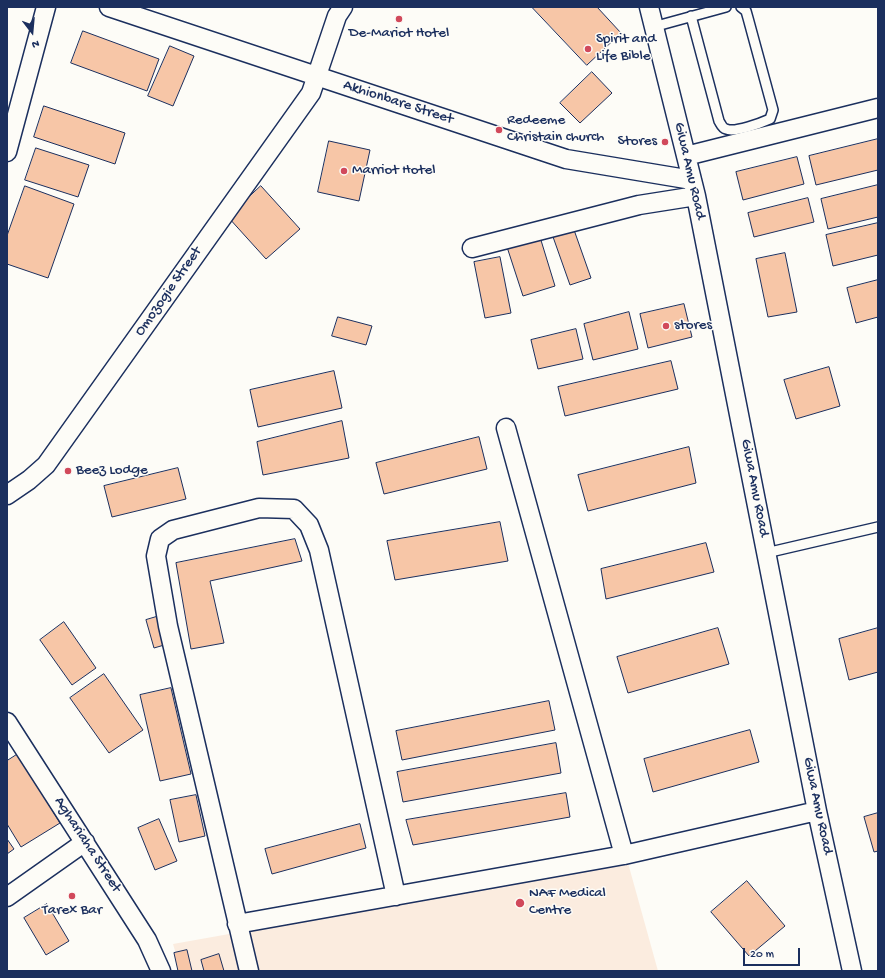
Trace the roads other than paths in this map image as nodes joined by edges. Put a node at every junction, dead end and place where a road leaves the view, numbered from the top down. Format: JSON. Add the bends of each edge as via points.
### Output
{"nodes":[{"id":1,"x":46,"y":7,"type":"edge"},
{"id":2,"x":109,"y":7,"type":"edge"},
{"id":3,"x":343,"y":7,"type":"edge"},
{"id":4,"x":649,"y":7,"type":"edge"},
{"id":5,"x":726,"y":7,"type":"edge"},
{"id":6,"x":741,"y":7,"type":"edge"},
{"id":7,"x":691,"y":16,"type":"junction"},
{"id":8,"x":653,"y":27,"type":"junction"},
{"id":9,"x":317,"y":77,"type":"junction"},
{"id":10,"x":878,"y":108,"type":"edge"},
{"id":11,"x":7,"y":152,"type":"edge"},
{"id":12,"x":686,"y":156,"type":"junction"},
{"id":13,"x":694,"y":188,"type":"junction"},
{"id":14,"x":472,"y":248,"type":"dead end"},
{"id":15,"x":506,"y":428,"type":"dead end"},
{"id":16,"x":7,"y":496,"type":"edge"},
{"id":17,"x":878,"y":527,"type":"edge"},
{"id":18,"x":766,"y":553,"type":"junction"},
{"id":19,"x":7,"y":722,"type":"edge"},
{"id":20,"x":817,"y":811,"type":"junction"},
{"id":21,"x":85,"y":842,"type":"junction"},
{"id":22,"x":624,"y":855,"type":"junction"},
{"id":23,"x":396,"y":896,"type":"junction"},
{"id":24,"x":7,"y":897,"type":"edge"},
{"id":25,"x":237,"y":924,"type":"junction"},
{"id":26,"x":162,"y":971,"type":"edge"},
{"id":27,"x":249,"y":971,"type":"edge"},
{"id":28,"x":852,"y":971,"type":"edge"}],
"edges":[{"from":1,"to":11,"type":"street"},
{"from":2,"to":9,"type":"street","name":"Akhionbare Street"},
{"from":3,"to":9,"type":"street","name":"Omozogie Street","via":[[337,16]]},
{"from":4,"to":8,"type":"street","name":"Giwa Amu Road"},
{"from":5,"to":7,"type":"lane"},
{"from":6,"to":7,"type":"lane","via":[[746,11],[773,110],[770,119],[766,121],[732,130],[726,129],[719,121]]},
{"from":7,"to":8,"type":"lane"},
{"from":8,"to":12,"type":"street","name":"Giwa Amu Road"},
{"from":9,"to":13,"type":"street","name":"Akhionbare Street","via":[[566,158]]},
{"from":9,"to":16,"type":"street","name":"Omozogie Street","via":[[311,93],[46,465]]},
{"from":10,"to":12,"type":"street"},
{"from":12,"to":13,"type":"street","name":"Giwa Amu Road"},
{"from":13,"to":14,"type":"street","via":[[639,205]]},
{"from":13,"to":18,"type":"street","name":"Giwa Amu Road"},
{"from":15,"to":22,"type":"street"},
{"from":17,"to":18,"type":"lane"},
{"from":18,"to":20,"type":"street","name":"Giwa Amu Road"},
{"from":19,"to":21,"type":"street","name":"Aghariaha Street"},
{"from":20,"to":22,"type":"street"},
{"from":20,"to":28,"type":"street","name":"Giwa Amu Road"},
{"from":21,"to":24,"type":"street"},
{"from":21,"to":26,"type":"street","name":"Aghariaha Street","via":[[147,940]]},
{"from":22,"to":23,"type":"street"},
{"from":23,"to":25,"type":"street"},
{"from":23,"to":25,"type":"street","via":[[319,550],[309,525],[294,510],[259,508],[172,530],[160,539],[156,556],[168,626]]},
{"from":25,"to":27,"type":"street"}]}
